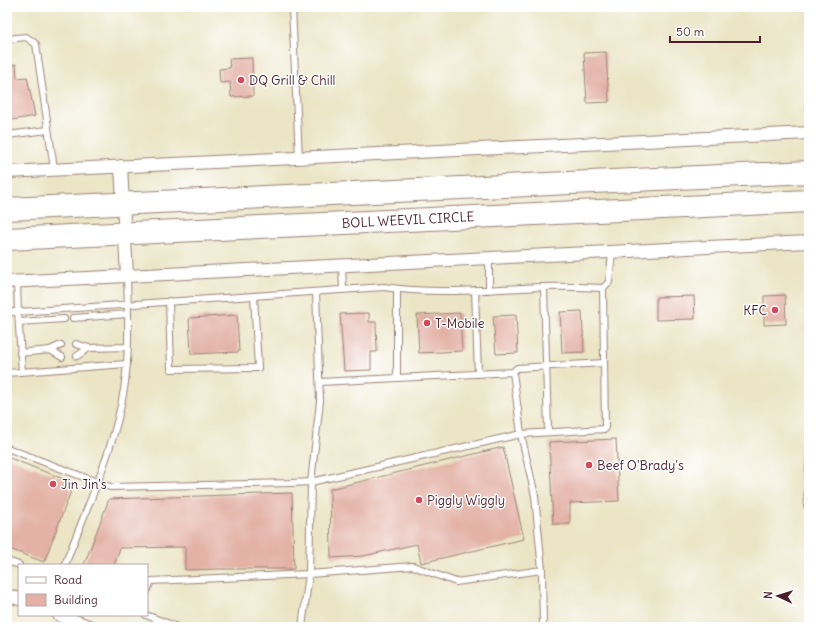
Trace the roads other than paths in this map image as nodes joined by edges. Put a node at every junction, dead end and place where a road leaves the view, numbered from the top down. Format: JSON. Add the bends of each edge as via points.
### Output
{"nodes":[{"id":1,"x":292,"y":7,"type":"edge"},
{"id":2,"x":7,"y":39,"type":"edge"},
{"id":3,"x":48,"y":130,"type":"junction"},
{"id":4,"x":809,"y":133,"type":"edge"},
{"id":5,"x":7,"y":135,"type":"edge"},
{"id":6,"x":299,"y":158,"type":"junction"},
{"id":7,"x":122,"y":166,"type":"junction"},
{"id":8,"x":54,"y":169,"type":"junction"},
{"id":9,"x":7,"y":172,"type":"edge"},
{"id":10,"x":809,"y":172,"type":"edge"},
{"id":11,"x":809,"y":201,"type":"edge"},
{"id":12,"x":124,"y":204,"type":"junction"},
{"id":13,"x":7,"y":209,"type":"edge"},
{"id":14,"x":126,"y":234,"type":"junction"},
{"id":15,"x":7,"y":239,"type":"edge"},
{"id":16,"x":809,"y":242,"type":"edge"},
{"id":17,"x":612,"y":252,"type":"junction"},
{"id":18,"x":489,"y":257,"type":"junction"},
{"id":19,"x":342,"y":265,"type":"junction"},
{"id":20,"x":127,"y":276,"type":"junction"},
{"id":21,"x":12,"y":282,"type":"edge"},
{"id":22,"x":544,"y":287,"type":"junction"},
{"id":23,"x":603,"y":288,"type":"junction"},
{"id":24,"x":397,"y":289,"type":"junction"},
{"id":25,"x":342,"y":290,"type":"junction"},
{"id":26,"x":476,"y":290,"type":"junction"},
{"id":27,"x":489,"y":290,"type":"junction"},
{"id":28,"x":316,"y":292,"type":"junction"},
{"id":29,"x":254,"y":296,"type":"junction"},
{"id":30,"x":169,"y":301,"type":"junction"},
{"id":31,"x":127,"y":304,"type":"junction"},
{"id":32,"x":7,"y":312,"type":"edge"},
{"id":33,"x":18,"y":312,"type":"junction"},
{"id":34,"x":128,"y":314,"type":"junction"},
{"id":35,"x":73,"y":318,"type":"dead end"},
{"id":36,"x":64,"y":319,"type":"dead end"},
{"id":37,"x":19,"y":322,"type":"junction"},
{"id":38,"x":127,"y":347,"type":"junction"},
{"id":39,"x":89,"y":348,"type":"junction"},
{"id":40,"x":50,"y":350,"type":"junction"},
{"id":41,"x":20,"y":353,"type":"junction"},
{"id":42,"x":604,"y":363,"type":"junction"},
{"id":43,"x":126,"y":364,"type":"junction"},
{"id":44,"x":546,"y":365,"type":"junction"},
{"id":45,"x":22,"y":372,"type":"junction"},
{"id":46,"x":513,"y":372,"type":"junction"},
{"id":47,"x":7,"y":373,"type":"edge"},
{"id":48,"x":478,"y":374,"type":"junction"},
{"id":49,"x":397,"y":378,"type":"junction"},
{"id":50,"x":320,"y":382,"type":"junction"},
{"id":51,"x":548,"y":431,"type":"junction"},
{"id":52,"x":521,"y":434,"type":"junction"},
{"id":53,"x":7,"y":448,"type":"edge"},
{"id":54,"x":809,"y":465,"type":"edge"},
{"id":55,"x":96,"y":482,"type":"junction"},
{"id":56,"x":312,"y":482,"type":"junction"},
{"id":57,"x":809,"y":506,"type":"edge"},
{"id":58,"x":7,"y":561,"type":"edge"},
{"id":59,"x":65,"y":564,"type":"edge"},
{"id":60,"x":18,"y":565,"type":"edge"},
{"id":61,"x":542,"y":570,"type":"junction"},
{"id":62,"x":309,"y":574,"type":"junction"},
{"id":63,"x":148,"y":588,"type":"edge"},
{"id":64,"x":7,"y":595,"type":"edge"},
{"id":65,"x":18,"y":600,"type":"edge"},
{"id":66,"x":63,"y":616,"type":"edge"},
{"id":67,"x":148,"y":616,"type":"edge"},
{"id":68,"x":91,"y":627,"type":"edge"},
{"id":69,"x":177,"y":627,"type":"edge"},
{"id":70,"x":302,"y":627,"type":"edge"},
{"id":71,"x":543,"y":627,"type":"edge"}],
"edges":[{"from":1,"to":6,"type":"lane"},
{"from":2,"to":3,"type":"lane","via":[[26,37],[36,44]]},
{"from":3,"to":5,"type":"lane"},
{"from":3,"to":8,"type":"lane"},
{"from":4,"to":6,"type":"street"},
{"from":6,"to":7,"type":"street"},
{"from":7,"to":8,"type":"street"},
{"from":7,"to":12,"type":"street"},
{"from":8,"to":9,"type":"street"},
{"from":10,"to":12,"type":"highway"},
{"from":11,"to":14,"type":"highway","name":"BOLL WEEVIL CIRCLE"},
{"from":12,"to":13,"type":"highway"},
{"from":12,"to":14,"type":"street"},
{"from":14,"to":15,"type":"highway","name":"BOLL WEEVIL CIRCLE"},
{"from":14,"to":20,"type":"street"},
{"from":16,"to":17,"type":"street"},
{"from":17,"to":18,"type":"street"},
{"from":17,"to":23,"type":"lane","via":[[609,282]]},
{"from":18,"to":19,"type":"street"},
{"from":18,"to":27,"type":"lane"},
{"from":19,"to":20,"type":"street"},
{"from":19,"to":25,"type":"lane"},
{"from":20,"to":21,"type":"street"},
{"from":20,"to":31,"type":"lane"},
{"from":21,"to":33,"type":"lane"},
{"from":22,"to":23,"type":"lane"},
{"from":22,"to":27,"type":"lane"},
{"from":22,"to":44,"type":"lane"},
{"from":23,"to":42,"type":"lane"},
{"from":24,"to":25,"type":"lane","via":[[384,286]]},
{"from":24,"to":26,"type":"lane"},
{"from":24,"to":49,"type":"lane"},
{"from":25,"to":28,"type":"lane"},
{"from":26,"to":27,"type":"lane"},
{"from":26,"to":48,"type":"lane"},
{"from":28,"to":29,"type":"lane"},
{"from":28,"to":50,"type":"lane"},
{"from":29,"to":30,"type":"lane"},
{"from":29,"to":30,"type":"lane","via":[[258,368],[171,369]]},
{"from":30,"to":31,"type":"lane"},
{"from":31,"to":33,"type":"lane"},
{"from":31,"to":34,"type":"lane"},
{"from":32,"to":33,"type":"lane"},
{"from":33,"to":37,"type":"lane"},
{"from":34,"to":35,"type":"lane"},
{"from":34,"to":38,"type":"lane"},
{"from":36,"to":37,"type":"lane"},
{"from":37,"to":41,"type":"lane"},
{"from":38,"to":39,"type":"lane"},
{"from":38,"to":43,"type":"lane"},
{"from":39,"to":39,"type":"lane","via":[[76,350]]},
{"from":40,"to":40,"type":"lane","via":[[62,351]]},
{"from":40,"to":41,"type":"lane"},
{"from":41,"to":45,"type":"lane"},
{"from":42,"to":44,"type":"lane"},
{"from":42,"to":51,"type":"lane","via":[[605,429]]},
{"from":43,"to":45,"type":"lane"},
{"from":43,"to":55,"type":"lane","via":[[124,389],[112,440]]},
{"from":44,"to":46,"type":"lane","via":[[517,368]]},
{"from":44,"to":51,"type":"lane"},
{"from":45,"to":47,"type":"lane"},
{"from":46,"to":48,"type":"lane"},
{"from":46,"to":52,"type":"lane"},
{"from":48,"to":49,"type":"lane"},
{"from":49,"to":50,"type":"lane"},
{"from":50,"to":56,"type":"lane"},
{"from":51,"to":52,"type":"lane"},
{"from":52,"to":56,"type":"lane"},
{"from":52,"to":61,"type":"lane","via":[[535,496]]},
{"from":53,"to":55,"type":"lane"},
{"from":54,"to":57,"type":"lane"},
{"from":55,"to":56,"type":"lane","via":[[110,487]]},
{"from":55,"to":59,"type":"lane"},
{"from":56,"to":62,"type":"lane"},
{"from":58,"to":60,"type":"lane"},
{"from":61,"to":62,"type":"lane","via":[[456,582],[413,566]]},
{"from":61,"to":71,"type":"lane"},
{"from":62,"to":63,"type":"lane","via":[[151,581]]},
{"from":62,"to":70,"type":"lane"},
{"from":64,"to":65,"type":"street"},
{"from":66,"to":68,"type":"street"},
{"from":67,"to":69,"type":"lane"}]}
